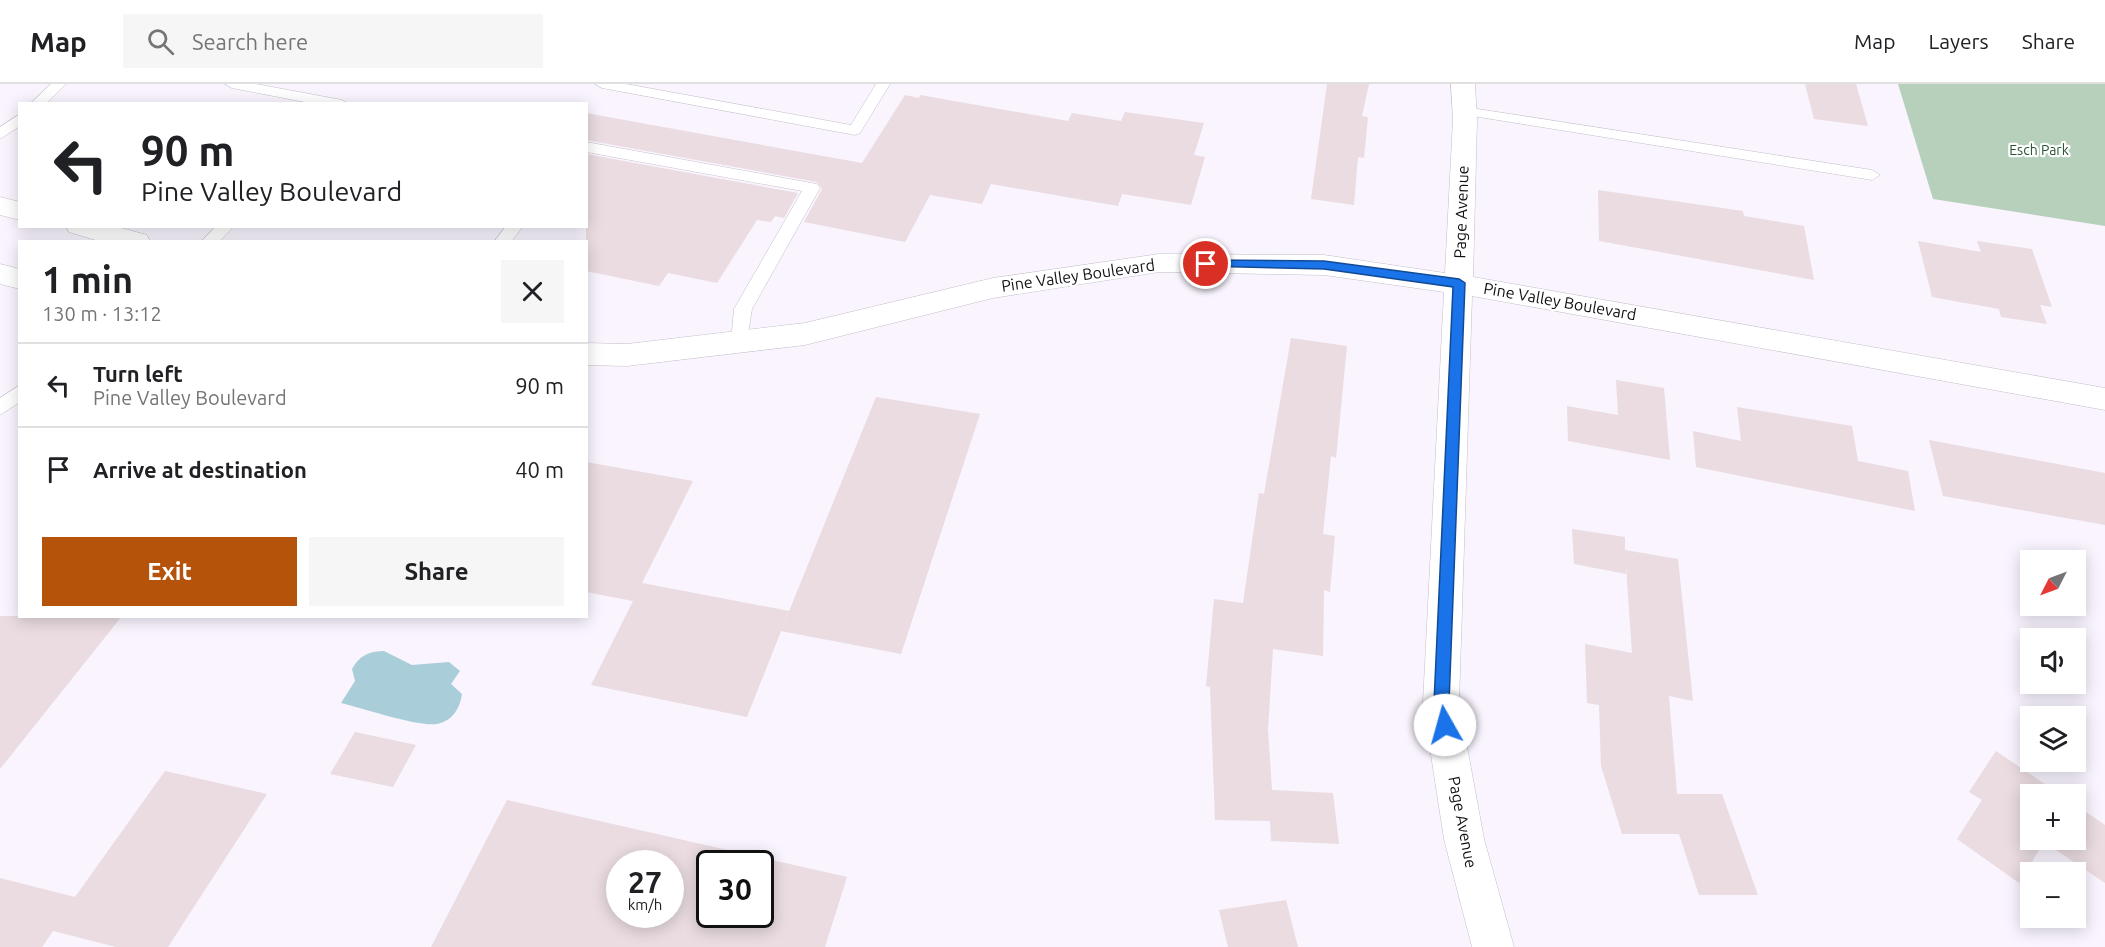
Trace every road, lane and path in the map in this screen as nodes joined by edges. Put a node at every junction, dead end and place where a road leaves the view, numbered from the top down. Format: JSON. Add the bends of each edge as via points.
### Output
{"nodes":[{"id":1,"x":59,"y":84,"type":"edge"},
{"id":2,"x":232,"y":84,"type":"edge"},
{"id":3,"x":602,"y":84,"type":"edge"},
{"id":4,"x":883,"y":84,"type":"edge"},
{"id":5,"x":1463,"y":84,"type":"edge"},
{"id":6,"x":38,"y":102,"type":"edge"},
{"id":7,"x":331,"y":102,"type":"edge"},
{"id":8,"x":1465,"y":111,"type":"junction"},
{"id":9,"x":18,"y":120,"type":"edge"},
{"id":10,"x":0,"y":134,"type":"edge"},
{"id":11,"x":588,"y":147,"type":"edge"},
{"id":12,"x":1872,"y":175,"type":"dead end"},
{"id":13,"x":0,"y":206,"type":"edge"},
{"id":14,"x":18,"y":210,"type":"edge"},
{"id":15,"x":86,"y":228,"type":"edge"},
{"id":16,"x":224,"y":228,"type":"edge"},
{"id":17,"x":130,"y":240,"type":"edge"},
{"id":18,"x":211,"y":240,"type":"edge"},
{"id":19,"x":0,"y":274,"type":"edge"},
{"id":20,"x":18,"y":278,"type":"edge"},
{"id":21,"x":1459,"y":283,"type":"junction"},
{"id":22,"x":740,"y":342,"type":"junction"},
{"id":23,"x":588,"y":354,"type":"edge"},
{"id":24,"x":18,"y":394,"type":"edge"},
{"id":25,"x":2105,"y":399,"type":"edge"},
{"id":26,"x":0,"y":408,"type":"edge"},
{"id":27,"x":1493,"y":947,"type":"edge"}],
"edges":[{"from":1,"to":6,"type":"lane"},
{"from":2,"to":7,"type":"lane"},
{"from":3,"to":4,"type":"lane","via":[[855,129]]},
{"from":5,"to":8,"type":"street","name":"Page Avenue"},
{"from":8,"to":12,"type":"lane"},
{"from":8,"to":21,"type":"street","name":"Page Avenue"},
{"from":9,"to":10,"type":"lane"},
{"from":11,"to":22,"type":"lane","via":[[812,188],[743,309]]},
{"from":13,"to":14,"type":"street"},
{"from":15,"to":17,"type":"street"},
{"from":16,"to":18,"type":"lane"},
{"from":19,"to":20,"type":"street"},
{"from":21,"to":22,"type":"street","name":"Pine Valley Boulevard","via":[[1324,265],[1159,263],[993,288],[805,334]]},
{"from":21,"to":25,"type":"street","name":"Pine Valley Boulevard"},
{"from":21,"to":27,"type":"street","name":"Page Avenue","via":[[1441,703],[1464,839]]},
{"from":22,"to":23,"type":"street","name":"Pine Valley Boulevard","via":[[627,355]]},
{"from":24,"to":26,"type":"lane"}]}
